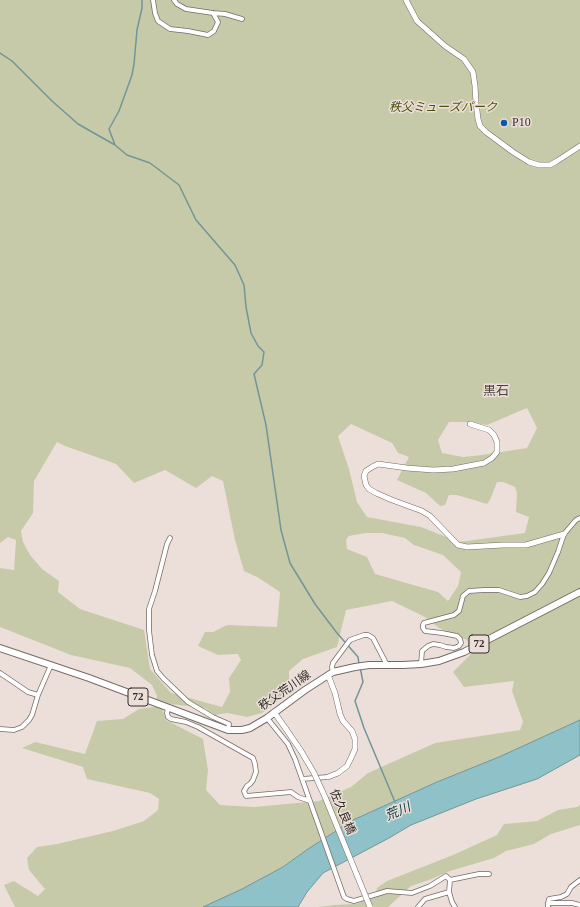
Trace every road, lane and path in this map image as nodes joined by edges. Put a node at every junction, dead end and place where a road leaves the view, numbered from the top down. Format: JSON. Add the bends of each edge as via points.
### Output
{"nodes":[{"id":1,"x":153,"y":0,"type":"edge"},
{"id":2,"x":174,"y":0,"type":"edge"},
{"id":3,"x":406,"y":0,"type":"edge"},
{"id":4,"x":213,"y":13,"type":"junction"},
{"id":5,"x":242,"y":19,"type":"dead end"},
{"id":6,"x":580,"y":146,"type":"edge"},
{"id":7,"x":470,"y":424,"type":"dead end"},
{"id":8,"x":580,"y":518,"type":"edge"},
{"id":9,"x":564,"y":534,"type":"junction"},
{"id":10,"x":170,"y":538,"type":"dead end"},
{"id":11,"x":580,"y":592,"type":"edge"},
{"id":12,"x":0,"y":648,"type":"edge"},
{"id":13,"x":421,"y":664,"type":"junction"},
{"id":14,"x":50,"y":665,"type":"junction"},
{"id":15,"x":387,"y":665,"type":"junction"},
{"id":16,"x":0,"y":673,"type":"edge"},
{"id":17,"x":330,"y":674,"type":"junction"},
{"id":18,"x":38,"y":695,"type":"junction"},
{"id":19,"x":168,"y":708,"type":"junction"},
{"id":20,"x":274,"y":712,"type":"junction"},
{"id":21,"x":267,"y":718,"type":"junction"},
{"id":22,"x":0,"y":729,"type":"edge"},
{"id":23,"x":228,"y":730,"type":"junction"},
{"id":24,"x":328,"y":777,"type":"joint"},
{"id":25,"x":302,"y":779,"type":"junction"},
{"id":26,"x":310,"y":801,"type":"junction"},
{"id":27,"x":489,"y":874,"type":"dead end"},
{"id":28,"x":450,"y":880,"type":"junction"},
{"id":29,"x":580,"y":880,"type":"edge"},
{"id":30,"x":449,"y":892,"type":"junction"},
{"id":31,"x":452,"y":902,"type":"junction"},
{"id":32,"x":548,"y":905,"type":"edge"},
{"id":33,"x":580,"y":905,"type":"edge"},
{"id":34,"x":370,"y":907,"type":"edge"},
{"id":35,"x":418,"y":907,"type":"edge"},
{"id":36,"x":450,"y":907,"type":"edge"},
{"id":37,"x":455,"y":907,"type":"edge"}],
"edges":[{"from":1,"to":4,"type":"street","via":[[158,21],[170,29],[208,35],[214,31],[218,22]]},
{"from":2,"to":4,"type":"street","via":[[186,9]]},
{"from":3,"to":6,"type":"street","via":[[417,20],[445,46],[464,59],[473,72],[478,119],[486,132],[513,152],[539,165],[550,165]]},
{"from":4,"to":5,"type":"street"},
{"from":7,"to":9,"type":"street","via":[[488,430],[494,435],[497,452],[492,458],[454,469],[432,470],[378,464],[366,471],[366,485],[376,493],[422,510],[458,545],[526,545]]},
{"from":8,"to":9,"type":"street"},
{"from":9,"to":13,"type":"street","via":[[549,573],[535,592],[520,597],[499,590],[469,591],[463,596],[459,611],[454,615],[424,623],[423,628],[426,631],[457,636],[460,643],[454,648],[433,644],[428,646],[422,652]]},
{"from":10,"to":23,"type":"street","via":[[149,609],[152,654],[157,671],[188,702],[229,724]]},
{"from":11,"to":13,"type":"main road","name":"秩父荒川線","number":"72","via":[[456,655]]},
{"from":12,"to":14,"type":"main road","name":"秩父荒川線","number":"72"},
{"from":13,"to":15,"type":"main road","name":"秩父荒川線","number":"72"},
{"from":14,"to":18,"type":"street"},
{"from":14,"to":19,"type":"main road","name":"秩父荒川線","number":"72"},
{"from":15,"to":17,"type":"main road","name":"秩父荒川線","number":"72","via":[[355,666]]},
{"from":15,"to":17,"type":"street","via":[[373,638],[364,634],[350,640],[333,663]]},
{"from":16,"to":18,"type":"street","via":[[28,692]]},
{"from":17,"to":20,"type":"main road","name":"秩父荒川線","number":"72"},
{"from":17,"to":24,"type":"street","via":[[340,714],[352,731],[355,748],[347,766]]},
{"from":18,"to":22,"type":"street","via":[[32,715],[22,727],[14,730]]},
{"from":19,"to":23,"type":"main road","name":"秩父荒川線","number":"72"},
{"from":19,"to":26,"type":"street","via":[[168,717],[171,719],[198,727],[253,758],[256,772],[244,791],[246,796],[291,792]]},
{"from":20,"to":21,"type":"main road","name":"秩父荒川線","number":"72"},
{"from":20,"to":34,"type":"street","name":"佐久良橋","bridge":true,"via":[[314,773]]},
{"from":21,"to":23,"type":"main road","name":"秩父荒川線","number":"72","via":[[250,728]]},
{"from":21,"to":25,"type":"street","via":[[288,744]]},
{"from":24,"to":25,"type":"street"},
{"from":25,"to":26,"type":"street"},
{"from":26,"to":28,"type":"street","via":[[347,900],[354,901],[388,891],[412,893],[446,876]]},
{"from":27,"to":28,"type":"street"},
{"from":28,"to":30,"type":"street"},
{"from":29,"to":32,"type":"street","via":[[567,894],[549,899]]},
{"from":30,"to":31,"type":"street"},
{"from":30,"to":35,"type":"street","via":[[425,899]]},
{"from":31,"to":36,"type":"street"},
{"from":31,"to":37,"type":"street"},
{"from":32,"to":33,"type":"street"}]}
